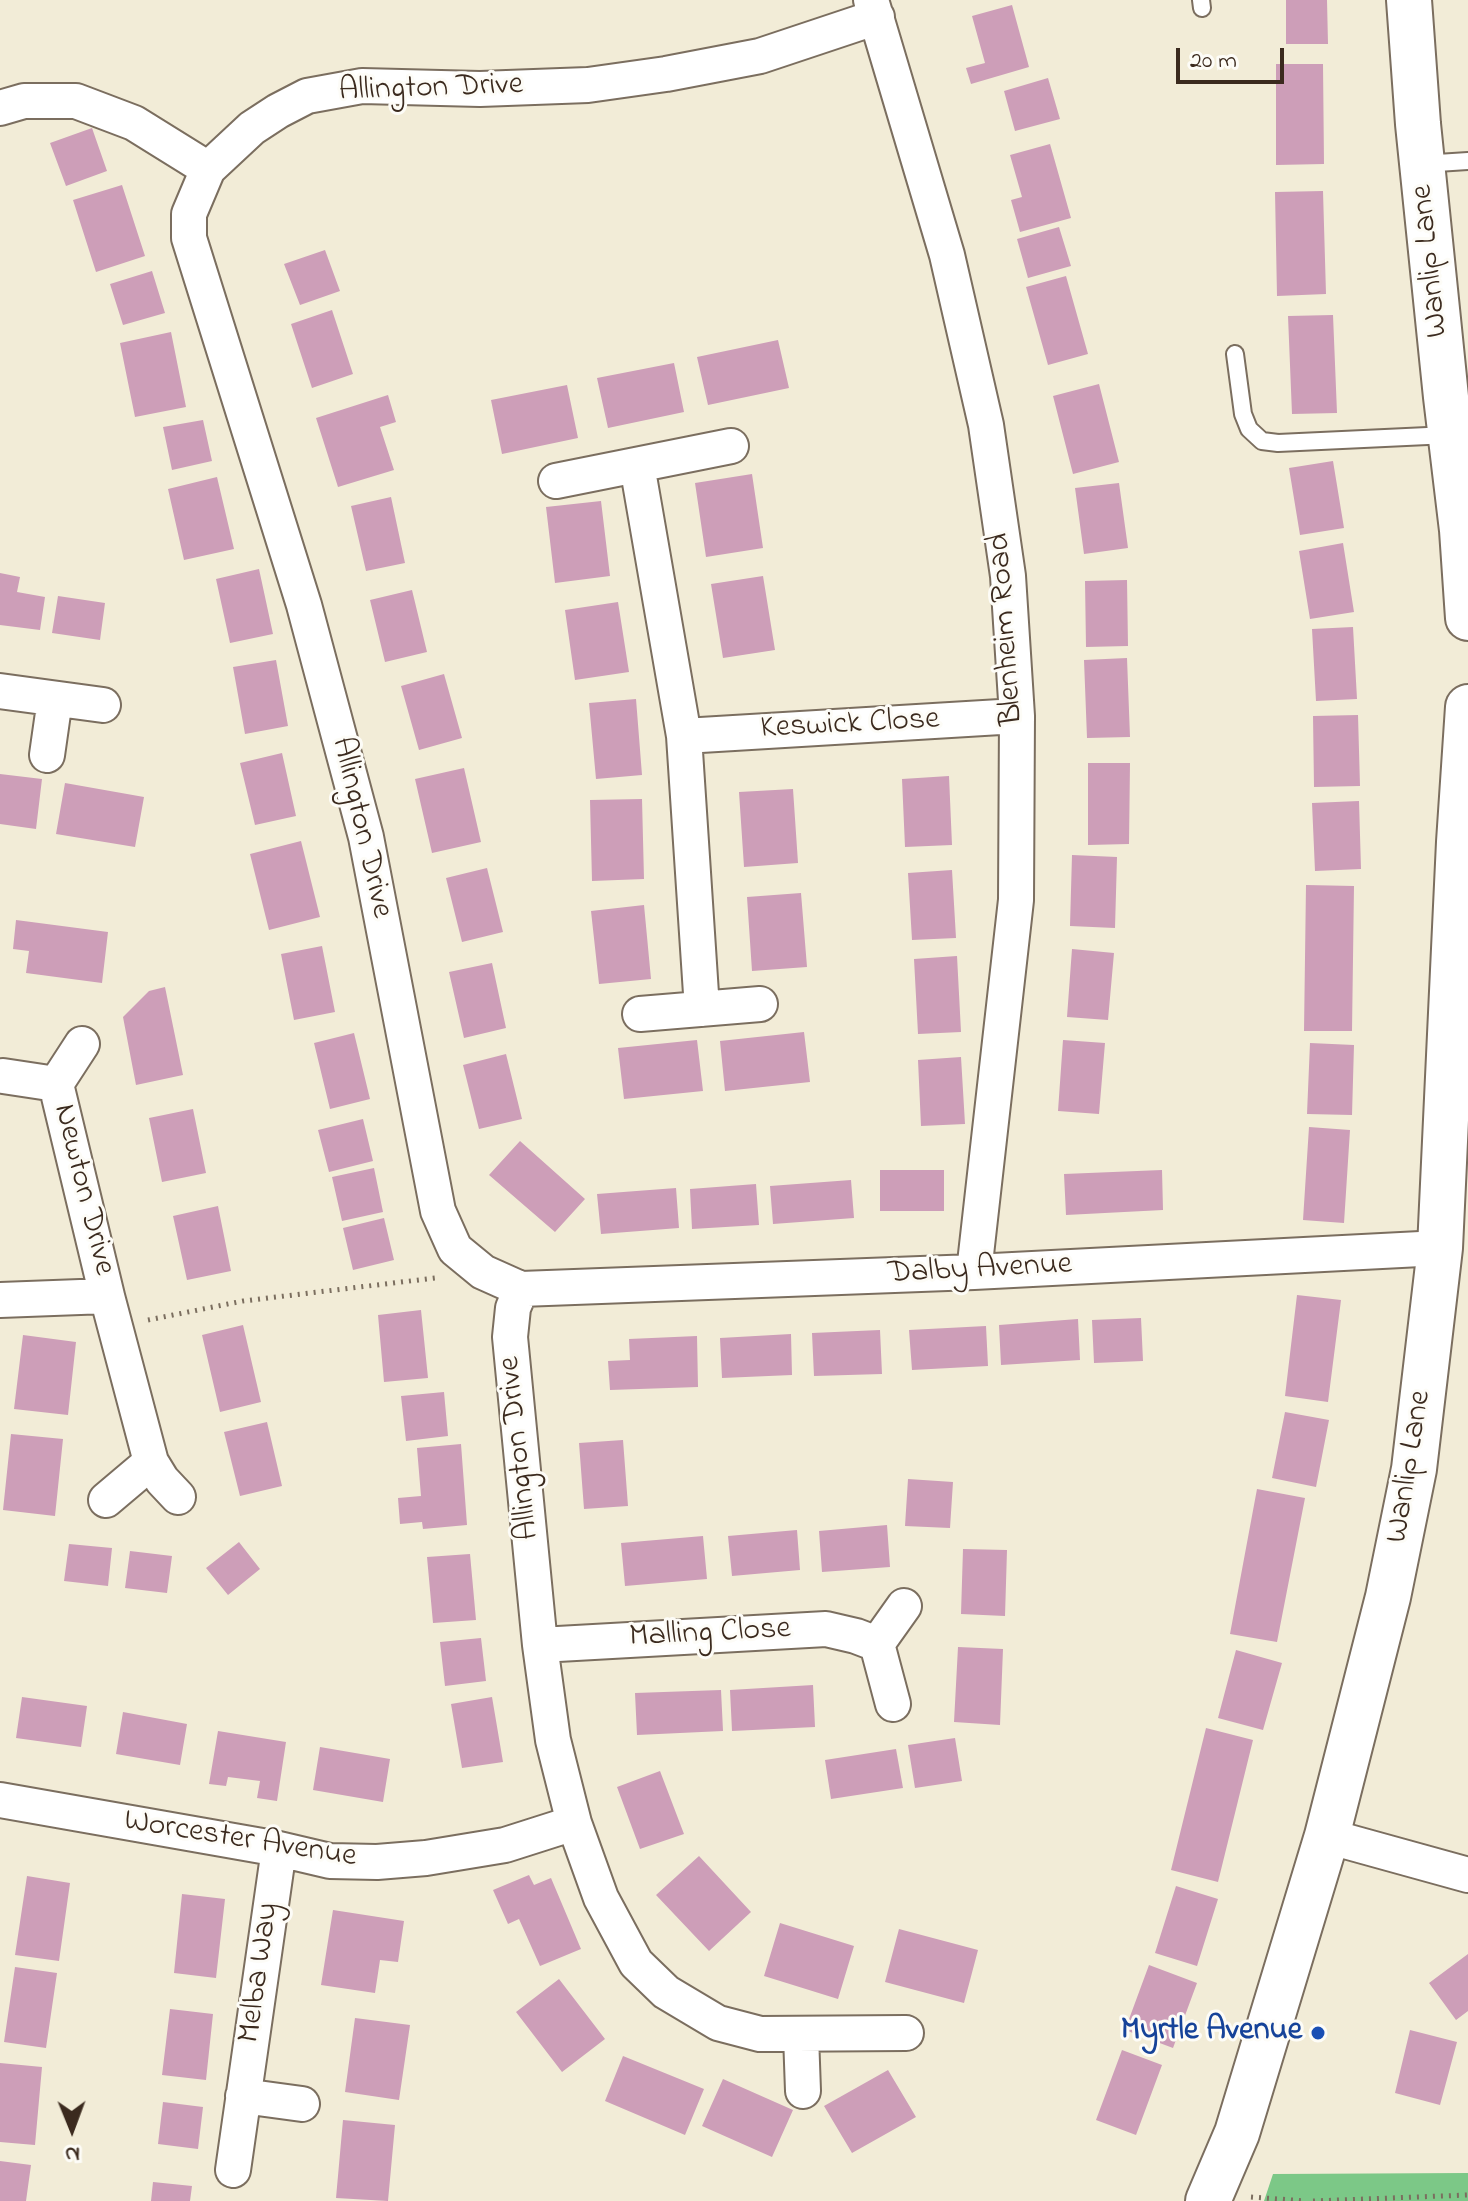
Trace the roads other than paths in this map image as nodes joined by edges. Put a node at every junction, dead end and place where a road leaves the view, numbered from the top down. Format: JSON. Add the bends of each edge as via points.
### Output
{"nodes":[{"id":1,"x":1409,"y":0,"type":"edge"},
{"id":2,"x":874,"y":8,"type":"edge"},
{"id":3,"x":0,"y":108,"type":"edge"},
{"id":4,"x":1468,"y":161,"type":"edge"},
{"id":5,"x":1422,"y":164,"type":"junction"},
{"id":6,"x":208,"y":169,"type":"junction"},
{"id":7,"x":1235,"y":354,"type":"dead end"},
{"id":8,"x":1451,"y":435,"type":"junction"},
{"id":9,"x":731,"y":446,"type":"dead end"},
{"id":10,"x":637,"y":465,"type":"junction"},
{"id":11,"x":556,"y":481,"type":"dead end"},
{"id":12,"x":1468,"y":618,"type":"edge"},
{"id":13,"x":0,"y":691,"type":"edge"},
{"id":14,"x":55,"y":699,"type":"junction"},
{"id":15,"x":103,"y":705,"type":"dead end"},
{"id":16,"x":1468,"y":707,"type":"edge"},
{"id":17,"x":1017,"y":716,"type":"junction"},
{"id":18,"x":684,"y":736,"type":"junction"},
{"id":19,"x":47,"y":755,"type":"dead end"},
{"id":20,"x":760,"y":1004,"type":"dead end"},
{"id":21,"x":702,"y":1009,"type":"junction"},
{"id":22,"x":640,"y":1014,"type":"dead end"},
{"id":23,"x":82,"y":1044,"type":"dead end"},
{"id":24,"x":3,"y":1076,"type":"dead end"},
{"id":25,"x":56,"y":1084,"type":"junction"},
{"id":26,"x":1440,"y":1248,"type":"junction"},
{"id":27,"x":974,"y":1272,"type":"junction"},
{"id":28,"x":521,"y":1289,"type":"junction"},
{"id":29,"x":0,"y":1300,"type":"edge"},
{"id":30,"x":112,"y":1311,"type":"junction"},
{"id":31,"x":151,"y":1462,"type":"junction"},
{"id":32,"x":178,"y":1497,"type":"dead end"},
{"id":33,"x":106,"y":1500,"type":"dead end"},
{"id":34,"x":904,"y":1606,"type":"dead end"},
{"id":35,"x":877,"y":1644,"type":"junction"},
{"id":36,"x":540,"y":1645,"type":"junction"},
{"id":37,"x":893,"y":1704,"type":"dead end"},
{"id":38,"x":0,"y":1800,"type":"edge"},
{"id":39,"x":574,"y":1823,"type":"junction"},
{"id":40,"x":1327,"y":1836,"type":"junction"},
{"id":41,"x":279,"y":1849,"type":"junction"},
{"id":42,"x":1468,"y":1875,"type":"edge"},
{"id":43,"x":906,"y":2033,"type":"dead end"},
{"id":44,"x":801,"y":2035,"type":"junction"},
{"id":45,"x":803,"y":2091,"type":"dead end"},
{"id":46,"x":243,"y":2096,"type":"junction"},
{"id":47,"x":302,"y":2104,"type":"dead end"},
{"id":48,"x":233,"y":2170,"type":"dead end"},
{"id":49,"x":1209,"y":2197,"type":"edge"}],
"edges":[{"from":1,"to":5,"type":"street","name":"Wanlip Lane"},
{"from":2,"to":6,"type":"street","name":"Allington Drive","via":[[760,56],[666,74],[588,85],[362,86],[307,96],[252,128]]},
{"from":2,"to":17,"type":"street","name":"Blenheim Road","via":[[947,255],[986,425],[1008,576]]},
{"from":3,"to":6,"type":"street","via":[[24,101],[76,101],[134,123]]},
{"from":4,"to":5,"type":"lane"},
{"from":5,"to":8,"type":"street","name":"Wanlip Lane"},
{"from":6,"to":28,"type":"street","name":"Allington Drive","via":[[189,214],[189,238],[304,605],[366,837],[438,1211],[455,1249],[483,1272]]},
{"from":7,"to":8,"type":"lane","via":[[1243,414],[1262,441]]},
{"from":8,"to":12,"type":"street","name":"Wanlip Lane"},
{"from":9,"to":10,"type":"street"},
{"from":10,"to":11,"type":"street"},
{"from":10,"to":18,"type":"street"},
{"from":13,"to":14,"type":"street"},
{"from":14,"to":15,"type":"street"},
{"from":14,"to":19,"type":"street"},
{"from":16,"to":26,"type":"street","name":"Wanlip Lane"},
{"from":17,"to":18,"type":"street","name":"Keswick Close"},
{"from":17,"to":27,"type":"street","name":"Blenheim Road","via":[[1016,900]]},
{"from":18,"to":21,"type":"street"},
{"from":20,"to":21,"type":"street"},
{"from":21,"to":22,"type":"street"},
{"from":23,"to":25,"type":"street","name":"Newton Drive"},
{"from":24,"to":25,"type":"street","name":"Newton Drive"},
{"from":25,"to":30,"type":"street","name":"Newton Drive"},
{"from":26,"to":27,"type":"street","name":"Dalby Avenue"},
{"from":26,"to":40,"type":"street","name":"Wanlip Lane","via":[[1414,1469],[1388,1597]]},
{"from":27,"to":28,"type":"street","name":"Dalby Avenue"},
{"from":28,"to":36,"type":"street","name":"Allington Drive","via":[[510,1337]]},
{"from":29,"to":30,"type":"street","name":"Newton Drive"},
{"from":30,"to":31,"type":"street","name":"Newton Drive"},
{"from":31,"to":32,"type":"street","name":"Newton Drive"},
{"from":31,"to":33,"type":"street"},
{"from":34,"to":35,"type":"street"},
{"from":35,"to":36,"type":"street","name":"Malling Close","via":[[826,1629]]},
{"from":35,"to":37,"type":"street"},
{"from":36,"to":39,"type":"street","name":"Allington Drive","via":[[553,1740]]},
{"from":38,"to":41,"type":"street","name":"Worcester Avenue"},
{"from":39,"to":41,"type":"street","name":"Worcester Avenue","via":[[505,1845],[426,1858],[330,1861]]},
{"from":39,"to":44,"type":"street","name":"Allington Drive","via":[[601,1898],[636,1963],[666,1992],[718,2023],[760,2034]]},
{"from":40,"to":42,"type":"street"},
{"from":40,"to":49,"type":"street","name":"Wanlip Lane","via":[[1237,2133]]},
{"from":41,"to":46,"type":"street","name":"Melba Way"},
{"from":43,"to":44,"type":"street","name":"Allington Drive"},
{"from":44,"to":45,"type":"street"},
{"from":46,"to":47,"type":"street"},
{"from":46,"to":48,"type":"street","name":"Melba Way"}]}
